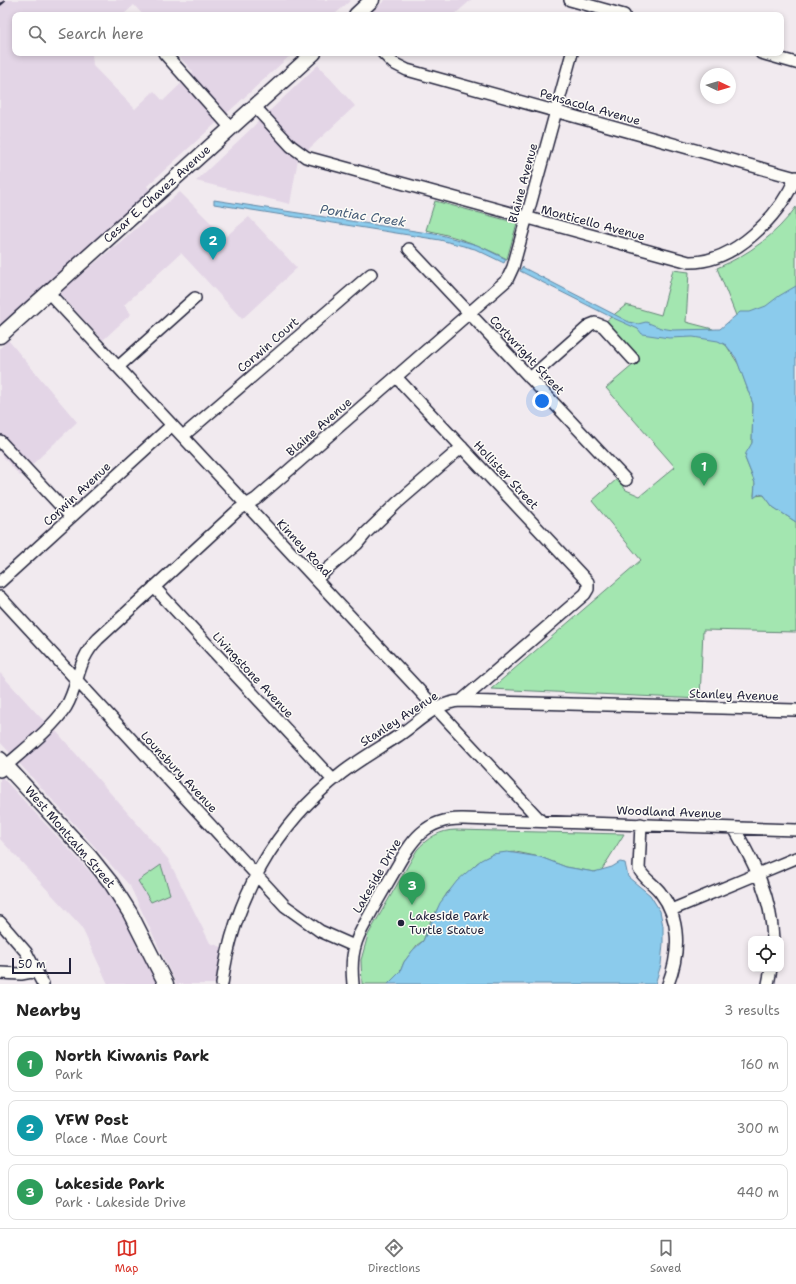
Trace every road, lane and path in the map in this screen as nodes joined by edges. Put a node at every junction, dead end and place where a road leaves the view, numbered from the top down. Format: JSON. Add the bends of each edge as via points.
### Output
{"nodes":[{"id":1,"x":372,"y":0,"type":"edge"},
{"id":2,"x":570,"y":0,"type":"edge"},
{"id":3,"x":584,"y":10,"type":"edge"},
{"id":4,"x":359,"y":12,"type":"edge"},
{"id":5,"x":600,"y":12,"type":"edge"},
{"id":6,"x":167,"y":56,"type":"edge"},
{"id":7,"x":311,"y":56,"type":"edge"},
{"id":8,"x":386,"y":56,"type":"edge"},
{"id":9,"x":571,"y":56,"type":"edge"},
{"id":10,"x":772,"y":56,"type":"edge"},
{"id":11,"x":796,"y":63,"type":"edge"},
{"id":12,"x":255,"y":107,"type":"junction"},
{"id":13,"x":556,"y":111,"type":"junction"},
{"id":14,"x":231,"y":128,"type":"junction"},
{"id":15,"x":796,"y":177,"type":"edge"},
{"id":16,"x":526,"y":218,"type":"junction"},
{"id":17,"x":409,"y":249,"type":"dead end"},
{"id":18,"x":371,"y":274,"type":"dead end"},
{"id":19,"x":48,"y":292,"type":"junction"},
{"id":20,"x":194,"y":298,"type":"dead end"},
{"id":21,"x":470,"y":313,"type":"junction"},
{"id":22,"x":0,"y":336,"type":"edge"},
{"id":23,"x":633,"y":359,"type":"dead end"},
{"id":24,"x":118,"y":367,"type":"junction"},
{"id":25,"x":396,"y":377,"type":"junction"},
{"id":26,"x":530,"y":378,"type":"junction"},
{"id":27,"x":172,"y":425,"type":"junction"},
{"id":28,"x":183,"y":436,"type":"junction"},
{"id":29,"x":0,"y":441,"type":"edge"},
{"id":30,"x":462,"y":447,"type":"junction"},
{"id":31,"x":626,"y":480,"type":"dead end"},
{"id":32,"x":246,"y":505,"type":"junction"},
{"id":33,"x":71,"y":517,"type":"junction"},
{"id":34,"x":316,"y":579,"type":"junction"},
{"id":35,"x":0,"y":582,"type":"edge"},
{"id":36,"x":154,"y":587,"type":"junction"},
{"id":37,"x":0,"y":597,"type":"edge"},
{"id":38,"x":76,"y":679,"type":"junction"},
{"id":39,"x":461,"y":701,"type":"junction"},
{"id":40,"x":436,"y":709,"type":"junction"},
{"id":41,"x":796,"y":710,"type":"edge"},
{"id":42,"x":2,"y":765,"type":"edge"},
{"id":43,"x":333,"y":780,"type":"junction"},
{"id":44,"x":541,"y":821,"type":"junction"},
{"id":45,"x":641,"y":824,"type":"junction"},
{"id":46,"x":734,"y":828,"type":"junction"},
{"id":47,"x":796,"y":830,"type":"edge"},
{"id":48,"x":796,"y":858,"type":"edge"},
{"id":49,"x":759,"y":874,"type":"junction"},
{"id":50,"x":256,"y":875,"type":"junction"},
{"id":51,"x":671,"y":910,"type":"junction"},
{"id":52,"x":0,"y":922,"type":"edge"},
{"id":53,"x":773,"y":936,"type":"edge"},
{"id":54,"x":354,"y":946,"type":"junction"},
{"id":55,"x":37,"y":970,"type":"junction"},
{"id":56,"x":770,"y":972,"type":"edge"},
{"id":57,"x":0,"y":973,"type":"edge"},
{"id":58,"x":44,"y":984,"type":"edge"},
{"id":59,"x":166,"y":984,"type":"edge"},
{"id":60,"x":222,"y":984,"type":"edge"},
{"id":61,"x":353,"y":984,"type":"edge"},
{"id":62,"x":668,"y":984,"type":"edge"},
{"id":63,"x":768,"y":984,"type":"edge"}],
"edges":[{"from":1,"to":4,"type":"main road"},
{"from":2,"to":3,"type":"street"},
{"from":3,"to":5,"type":"street"},
{"from":6,"to":14,"type":"street"},
{"from":7,"to":12,"type":"main road","name":"Cesar E. Chavez Avenue"},
{"from":8,"to":13,"type":"street","name":"Pensacola Avenue","via":[[407,70]]},
{"from":9,"to":13,"type":"street","name":"Blaine Avenue"},
{"from":10,"to":11,"type":"street"},
{"from":12,"to":14,"type":"main road","name":"Cesar E. Chavez Avenue"},
{"from":12,"to":16,"type":"street","name":"Monticello Avenue","via":[[291,146],[306,157]]},
{"from":13,"to":15,"type":"street","name":"Pensacola Avenue"},
{"from":13,"to":16,"type":"street","name":"Blaine Avenue"},
{"from":14,"to":19,"type":"main road","name":"Cesar E. Chavez Avenue"},
{"from":15,"to":16,"type":"street","name":"Monticello Avenue","via":[[778,208],[757,232],[718,257],[697,262],[678,260]]},
{"from":16,"to":21,"type":"street","name":"Blaine Avenue","via":[[510,276]]},
{"from":17,"to":21,"type":"street","name":"Cortwright Street"},
{"from":18,"to":28,"type":"street","name":"Corwin Court"},
{"from":19,"to":22,"type":"main road","name":"Cesar E. Chavez Avenue"},
{"from":19,"to":24,"type":"street","name":"Kinney Road"},
{"from":20,"to":24,"type":"street"},
{"from":21,"to":25,"type":"street","name":"Blaine Avenue"},
{"from":21,"to":26,"type":"street","name":"Cortwright Street"},
{"from":23,"to":26,"type":"street","via":[[603,326],[596,323],[590,325]]},
{"from":24,"to":27,"type":"street","name":"Kinney Road"},
{"from":25,"to":30,"type":"street","name":"Hollister Street"},
{"from":25,"to":32,"type":"street","name":"Blaine Avenue"},
{"from":26,"to":31,"type":"street","name":"Cortwright Street"},
{"from":27,"to":28,"type":"street","name":"Kinney Road"},
{"from":27,"to":33,"type":"street","name":"Corwin Avenue"},
{"from":28,"to":32,"type":"street","name":"Kinney Road"},
{"from":29,"to":33,"type":"street"},
{"from":30,"to":34,"type":"street","via":[[397,503],[357,544]]},
{"from":30,"to":39,"type":"street","name":"Hollister Street","via":[[586,579],[588,587],[585,594]]},
{"from":32,"to":34,"type":"street","name":"Kinney Road"},
{"from":32,"to":36,"type":"street","name":"Blaine Avenue"},
{"from":33,"to":35,"type":"street","name":"Corwin Avenue"},
{"from":34,"to":40,"type":"street","name":"Kinney Road"},
{"from":36,"to":38,"type":"street","name":"Blaine Avenue","via":[[94,642],[83,658]]},
{"from":36,"to":43,"type":"street","name":"Livingstone Avenue"},
{"from":37,"to":38,"type":"street","name":"Lounsbury Avenue"},
{"from":38,"to":42,"type":"street","name":"Blaine Avenue","via":[[71,696],[62,712]]},
{"from":38,"to":50,"type":"street","name":"Lounsbury Avenue"},
{"from":39,"to":40,"type":"street","name":"Stanley Avenue","via":[[448,703]]},
{"from":39,"to":41,"type":"street","name":"Stanley Avenue"},
{"from":40,"to":43,"type":"street","name":"Stanley Avenue"},
{"from":40,"to":44,"type":"street","name":"Kinney Road"},
{"from":42,"to":59,"type":"main road","name":"West Montcalm Street","via":[[111,883],[134,918]]},
{"from":43,"to":50,"type":"street","name":"Stanley Avenue","via":[[289,824]]},
{"from":44,"to":45,"type":"street","name":"Woodland Avenue"},
{"from":44,"to":54,"type":"street","name":"Lakeside Drive","via":[[454,819],[426,829],[408,848]]},
{"from":45,"to":46,"type":"street","name":"Woodland Avenue"},
{"from":45,"to":51,"type":"street","via":[[639,868],[661,893]]},
{"from":46,"to":47,"type":"street","name":"Woodland Avenue"},
{"from":46,"to":49,"type":"street"},
{"from":48,"to":49,"type":"street"},
{"from":49,"to":51,"type":"street"},
{"from":49,"to":53,"type":"street","via":[[770,906]]},
{"from":50,"to":54,"type":"street","name":"Lounsbury Avenue","via":[[303,921]]},
{"from":50,"to":60,"type":"street","name":"Stanley Avenue","via":[[235,924]]},
{"from":51,"to":62,"type":"street","via":[[677,944],[676,959]]},
{"from":52,"to":55,"type":"street","via":[[21,945]]},
{"from":54,"to":61,"type":"street","name":"Lakeside Drive"},
{"from":55,"to":57,"type":"street","via":[[21,974]]},
{"from":55,"to":58,"type":"street"},
{"from":56,"to":63,"type":"street"}]}
